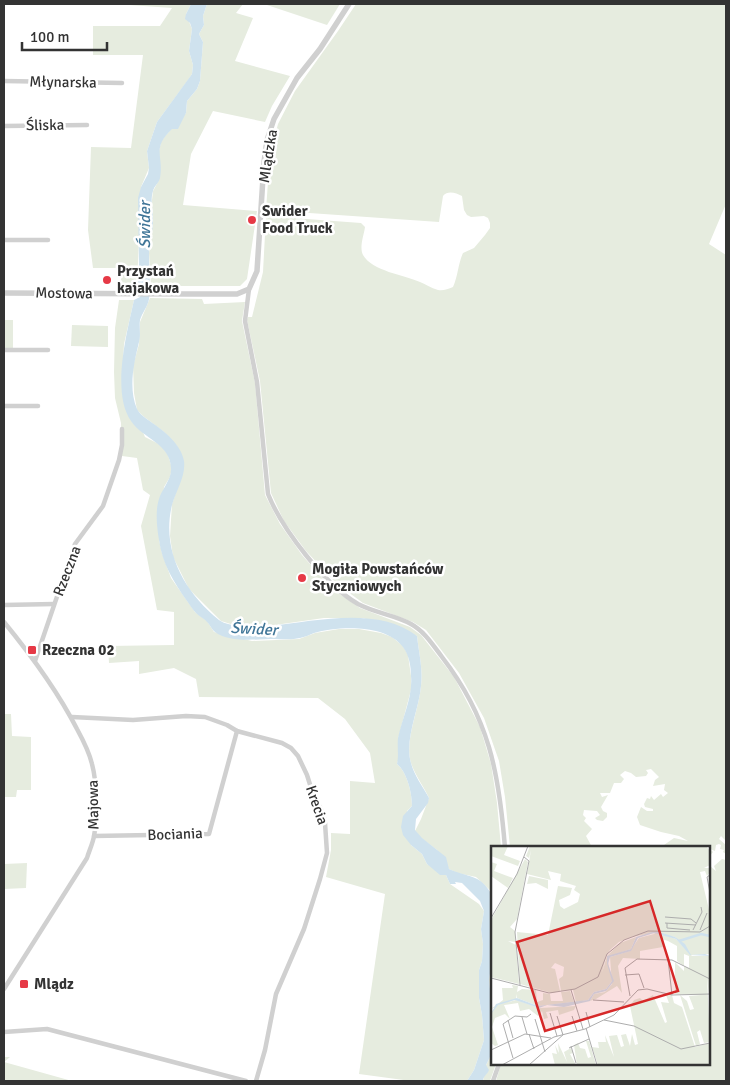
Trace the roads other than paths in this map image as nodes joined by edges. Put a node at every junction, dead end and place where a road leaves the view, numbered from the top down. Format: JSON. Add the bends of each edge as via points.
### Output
{"nodes":[{"id":1,"x":349,"y":4,"type":"edge"},
{"id":2,"x":4,"y":81,"type":"edge"},
{"id":3,"x":122,"y":83,"type":"dead end"},
{"id":4,"x":87,"y":125,"type":"dead end"},
{"id":5,"x":4,"y":126,"type":"edge"},
{"id":6,"x":4,"y":240,"type":"edge"},
{"id":7,"x":48,"y":240,"type":"dead end"},
{"id":8,"x":249,"y":289,"type":"junction"},
{"id":9,"x":4,"y":293,"type":"edge"},
{"id":10,"x":4,"y":350,"type":"edge"},
{"id":11,"x":48,"y":350,"type":"dead end"},
{"id":12,"x":4,"y":406,"type":"edge"},
{"id":13,"x":38,"y":406,"type":"dead end"},
{"id":14,"x":122,"y":429,"type":"dead end"},
{"id":15,"x":54,"y":604,"type":"junction"},
{"id":16,"x":4,"y":605,"type":"edge"},
{"id":17,"x":4,"y":622,"type":"edge"},
{"id":18,"x":35,"y":661,"type":"junction"},
{"id":19,"x":72,"y":717,"type":"junction"},
{"id":20,"x":237,"y":731,"type":"junction"},
{"id":21,"x":94,"y":836,"type":"junction"},
{"id":22,"x":505,"y":846,"type":"edge"},
{"id":23,"x":4,"y":989,"type":"edge"},
{"id":24,"x":4,"y":1032,"type":"edge"},
{"id":25,"x":499,"y":1065,"type":"edge"},
{"id":26,"x":246,"y":1081,"type":"edge"},
{"id":27,"x":256,"y":1081,"type":"edge"},
{"id":28,"x":493,"y":1081,"type":"edge"}],
"edges":[{"from":1,"to":8,"type":"street","name":"Mlądzka","via":[[297,78],[274,119],[264,162],[257,271]]},
{"from":2,"to":3,"type":"street","name":"Młynarska"},
{"from":4,"to":5,"type":"street","name":"Śliska"},
{"from":6,"to":7,"type":"street"},
{"from":8,"to":9,"type":"street","name":"Mostowa","via":[[238,294]]},
{"from":8,"to":22,"type":"street","via":[[244,321],[257,382],[270,500],[304,553],[333,586],[361,605],[412,624],[456,674],[488,740],[501,802]]},
{"from":10,"to":11,"type":"street"},
{"from":12,"to":13,"type":"street"},
{"from":14,"to":15,"type":"street","name":"Rzeczna","via":[[119,460],[103,506],[75,544]]},
{"from":15,"to":16,"type":"street"},
{"from":15,"to":18,"type":"street","name":"Rzeczna"},
{"from":17,"to":18,"type":"street","name":"Majowa"},
{"from":18,"to":19,"type":"street","name":"Majowa"},
{"from":19,"to":20,"type":"street","name":"Krecia","via":[[133,720],[205,717]]},
{"from":19,"to":21,"type":"street","name":"Majowa","via":[[92,764]]},
{"from":20,"to":21,"type":"street","name":"Bociania","via":[[209,834]]},
{"from":20,"to":27,"type":"street","name":"Krecia","via":[[282,743],[298,756],[323,813],[327,852],[318,887],[276,994]]},
{"from":21,"to":23,"type":"street","name":"Majowa","via":[[87,858]]},
{"from":24,"to":26,"type":"street","via":[[47,1029]]},
{"from":25,"to":28,"type":"street"}]}
